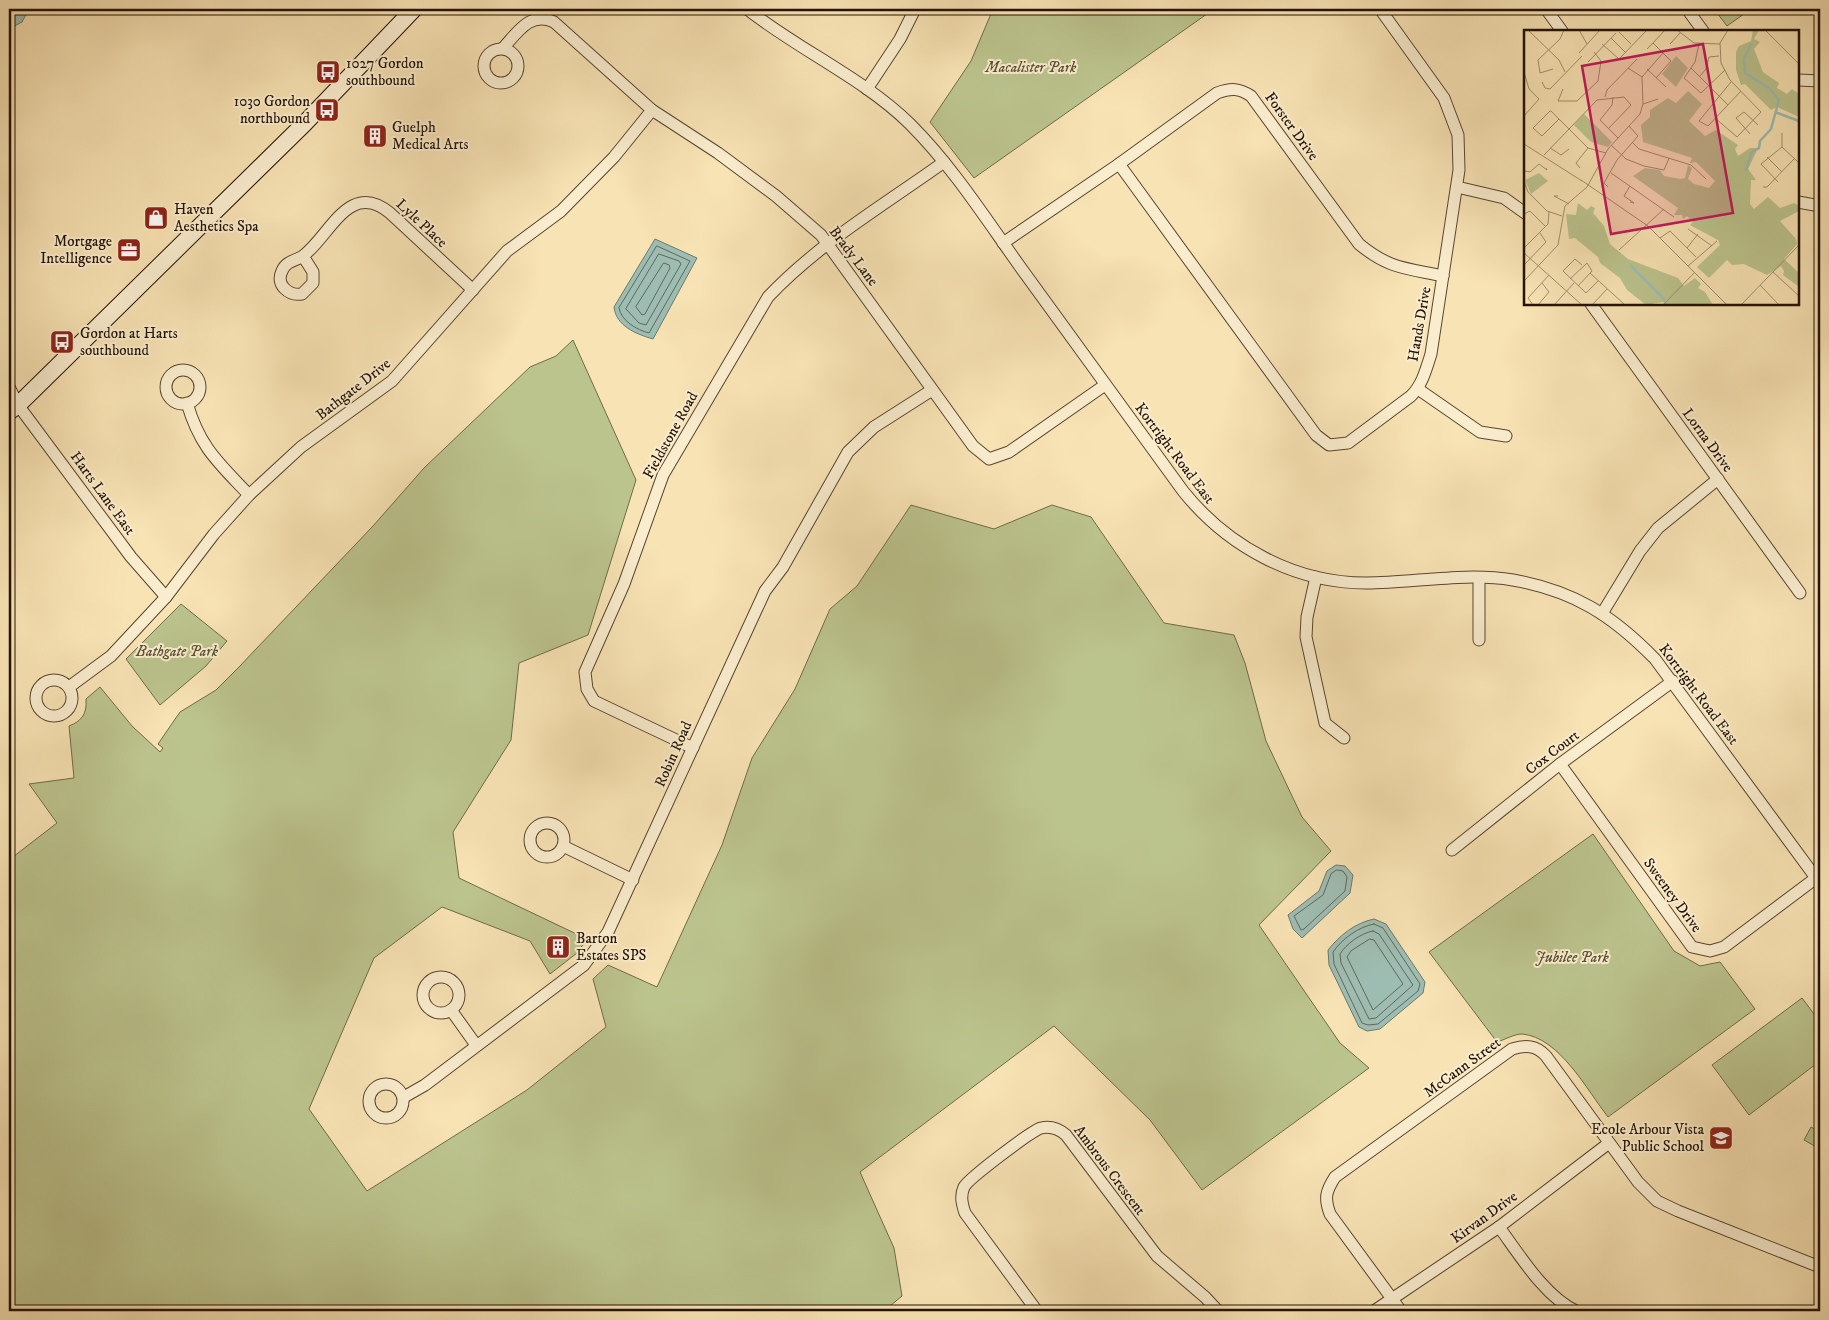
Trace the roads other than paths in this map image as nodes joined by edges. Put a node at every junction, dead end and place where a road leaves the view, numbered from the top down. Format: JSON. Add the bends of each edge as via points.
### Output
{"nodes":[{"id":1,"x":414,"y":9,"type":"edge"},
{"id":2,"x":748,"y":9,"type":"edge"},
{"id":3,"x":915,"y":9,"type":"edge"},
{"id":4,"x":1380,"y":9,"type":"edge"},
{"id":5,"x":1546,"y":9,"type":"edge"},
{"id":6,"x":1687,"y":9,"type":"edge"},
{"id":7,"x":1561,"y":30,"type":"edge"},
{"id":8,"x":1702,"y":30,"type":"edge"},
{"id":9,"x":503,"y":48,"type":"dead end"},
{"id":10,"x":1799,"y":80,"type":"edge"},
{"id":11,"x":1820,"y":81,"type":"edge"},
{"id":12,"x":867,"y":89,"type":"junction"},
{"id":13,"x":652,"y":110,"type":"junction"},
{"id":14,"x":944,"y":162,"type":"junction"},
{"id":15,"x":1119,"y":164,"type":"junction"},
{"id":16,"x":1457,"y":187,"type":"junction"},
{"id":17,"x":1799,"y":202,"type":"edge"},
{"id":18,"x":1820,"y":206,"type":"edge"},
{"id":19,"x":1524,"y":212,"type":"edge"},
{"id":20,"x":828,"y":243,"type":"junction"},
{"id":21,"x":1003,"y":243,"type":"junction"},
{"id":22,"x":303,"y":256,"type":"dead end"},
{"id":23,"x":1443,"y":276,"type":"junction"},
{"id":24,"x":472,"y":290,"type":"junction"},
{"id":25,"x":1592,"y":305,"type":"edge"},
{"id":26,"x":1105,"y":385,"type":"junction"},
{"id":27,"x":9,"y":387,"type":"edge"},
{"id":28,"x":1418,"y":389,"type":"junction"},
{"id":29,"x":932,"y":390,"type":"junction"},
{"id":30,"x":187,"y":403,"type":"dead end"},
{"id":31,"x":14,"y":409,"type":"edge"},
{"id":32,"x":1506,"y":436,"type":"dead end"},
{"id":33,"x":1718,"y":480,"type":"junction"},
{"id":34,"x":249,"y":496,"type":"junction"},
{"id":35,"x":1316,"y":577,"type":"junction"},
{"id":36,"x":1479,"y":578,"type":"junction"},
{"id":37,"x":1800,"y":593,"type":"dead end"},
{"id":38,"x":166,"y":597,"type":"junction"},
{"id":39,"x":1603,"y":612,"type":"junction"},
{"id":40,"x":1479,"y":640,"type":"dead end"},
{"id":41,"x":1672,"y":681,"type":"junction"},
{"id":42,"x":69,"y":687,"type":"dead end"},
{"id":43,"x":1344,"y":738,"type":"dead end"},
{"id":44,"x":693,"y":748,"type":"junction"},
{"id":45,"x":1560,"y":764,"type":"junction"},
{"id":46,"x":563,"y":846,"type":"dead end"},
{"id":47,"x":1452,"y":850,"type":"dead end"},
{"id":48,"x":1818,"y":876,"type":"edge"},
{"id":49,"x":633,"y":880,"type":"junction"},
{"id":50,"x":451,"y":1010,"type":"dead end"},
{"id":51,"x":476,"y":1045,"type":"junction"},
{"id":52,"x":404,"y":1097,"type":"dead end"},
{"id":53,"x":1609,"y":1143,"type":"junction"},
{"id":54,"x":1498,"y":1227,"type":"junction"},
{"id":55,"x":1820,"y":1267,"type":"edge"},
{"id":56,"x":1392,"y":1301,"type":"junction"},
{"id":57,"x":1031,"y":1309,"type":"edge"},
{"id":58,"x":1218,"y":1311,"type":"edge"},
{"id":59,"x":1374,"y":1311,"type":"edge"},
{"id":60,"x":1401,"y":1311,"type":"edge"},
{"id":61,"x":1576,"y":1311,"type":"edge"}],
"edges":[{"from":1,"to":31,"type":"main road","via":[[305,123]]},
{"from":2,"to":12,"type":"street","name":"Kortright Road East","via":[[794,43]]},
{"from":3,"to":12,"type":"street","via":[[900,39]]},
{"from":4,"to":16,"type":"street","name":"Hands Drive","via":[[1453,115],[1460,152]]},
{"from":5,"to":7,"type":"street"},
{"from":6,"to":8,"type":"street"},
{"from":9,"to":13,"type":"street","name":"Brady Lane","via":[[529,21],[549,19]]},
{"from":10,"to":11,"type":"street"},
{"from":12,"to":14,"type":"street","name":"Kortright Road East","via":[[909,123]]},
{"from":13,"to":20,"type":"street","name":"Brady Lane","via":[[776,196]]},
{"from":13,"to":24,"type":"street","name":"Bathgate Drive","via":[[614,157],[561,210],[507,251]]},
{"from":14,"to":20,"type":"street","name":"Fieldstone Road"},
{"from":14,"to":21,"type":"street","name":"Kortright Road East"},
{"from":15,"to":21,"type":"street","name":"Forster Drive"},
{"from":15,"to":23,"type":"street","name":"Forster Drive","via":[[1217,93],[1229,88],[1242,90],[1251,96],[1359,244],[1377,259],[1398,267]]},
{"from":15,"to":28,"type":"street","name":"Hands Drive","via":[[1324,442],[1338,446],[1348,443]]},
{"from":16,"to":19,"type":"street","via":[[1504,198]]},
{"from":16,"to":23,"type":"street","name":"Hands Drive"},
{"from":17,"to":18,"type":"street"},
{"from":20,"to":29,"type":"street","name":"Brady Lane"},
{"from":20,"to":44,"type":"street","name":"Fieldstone Road","via":[[768,297],[663,476],[624,584],[585,672],[587,689],[594,701]]},
{"from":21,"to":26,"type":"street","name":"Kortright Road East"},
{"from":22,"to":24,"type":"street","name":"Lyle Place","via":[[346,209],[361,203],[376,204],[390,213]]},
{"from":23,"to":28,"type":"street","name":"Hands Drive","via":[[1431,354]]},
{"from":24,"to":34,"type":"street","name":"Bathgate Drive","via":[[392,381],[301,447]]},
{"from":25,"to":33,"type":"street","name":"Lorna Drive"},
{"from":26,"to":29,"type":"street","name":"Brady Lane","via":[[1009,452],[989,459],[973,446]]},
{"from":26,"to":35,"type":"street","name":"Kortright Road East","via":[[1203,514],[1236,542],[1259,556]]},
{"from":27,"to":31,"type":"street","name":"Harts Lane East"},
{"from":28,"to":32,"type":"street","via":[[1480,432]]},
{"from":29,"to":44,"type":"street","name":"Robin Road","via":[[874,427],[848,452],[783,567],[765,591]]},
{"from":30,"to":34,"type":"street","via":[[202,442]]},
{"from":31,"to":38,"type":"street","name":"Harts Lane East"},
{"from":33,"to":37,"type":"street","name":"Lorna Drive"},
{"from":33,"to":39,"type":"street","via":[[1658,528]]},
{"from":34,"to":38,"type":"street","name":"Bathgate Drive","via":[[214,534]]},
{"from":35,"to":36,"type":"street","name":"Kortright Road East","via":[[1364,583]]},
{"from":35,"to":43,"type":"street","via":[[1306,637],[1325,723]]},
{"from":36,"to":39,"type":"street","name":"Kortright Road East","via":[[1534,585]]},
{"from":36,"to":40,"type":"street"},
{"from":38,"to":42,"type":"street","name":"Bathgate Drive","via":[[111,656]]},
{"from":39,"to":41,"type":"street","name":"Kortright Road East","via":[[1638,641]]},
{"from":41,"to":45,"type":"street","name":"Cox Court"},
{"from":41,"to":48,"type":"street","name":"Kortright Road East"},
{"from":44,"to":49,"type":"street","name":"Robin Road"},
{"from":45,"to":47,"type":"street","name":"Cox Court"},
{"from":45,"to":48,"type":"street","name":"Sweeney Drive","via":[[1692,947],[1710,951],[1724,947]]},
{"from":46,"to":49,"type":"street"},
{"from":49,"to":51,"type":"street","name":"Robin Road","via":[[608,932],[584,965]]},
{"from":50,"to":51,"type":"street"},
{"from":51,"to":52,"type":"street","name":"Robin Road","via":[[425,1085]]},
{"from":53,"to":54,"type":"street","name":"Kirvan Drive"},
{"from":53,"to":55,"type":"street","name":"McCann Street","via":[[1656,1201]]},
{"from":53,"to":56,"type":"street","name":"McCann Street","via":[[1546,1056],[1533,1047],[1523,1046],[1512,1049],[1335,1177],[1324,1200],[1330,1214]]},
{"from":54,"to":56,"type":"street","name":"Kirvan Drive"},
{"from":54,"to":61,"type":"street","via":[[1543,1284],[1560,1302]]},
{"from":56,"to":59,"type":"street","name":"Kirvan Drive"},
{"from":56,"to":60,"type":"street","name":"McCann Street"},
{"from":57,"to":58,"type":"street","name":"Ambrous Crescent","via":[[965,1213],[962,1197],[971,1178],[1036,1130],[1049,1127],[1066,1135],[1147,1243]]}]}
